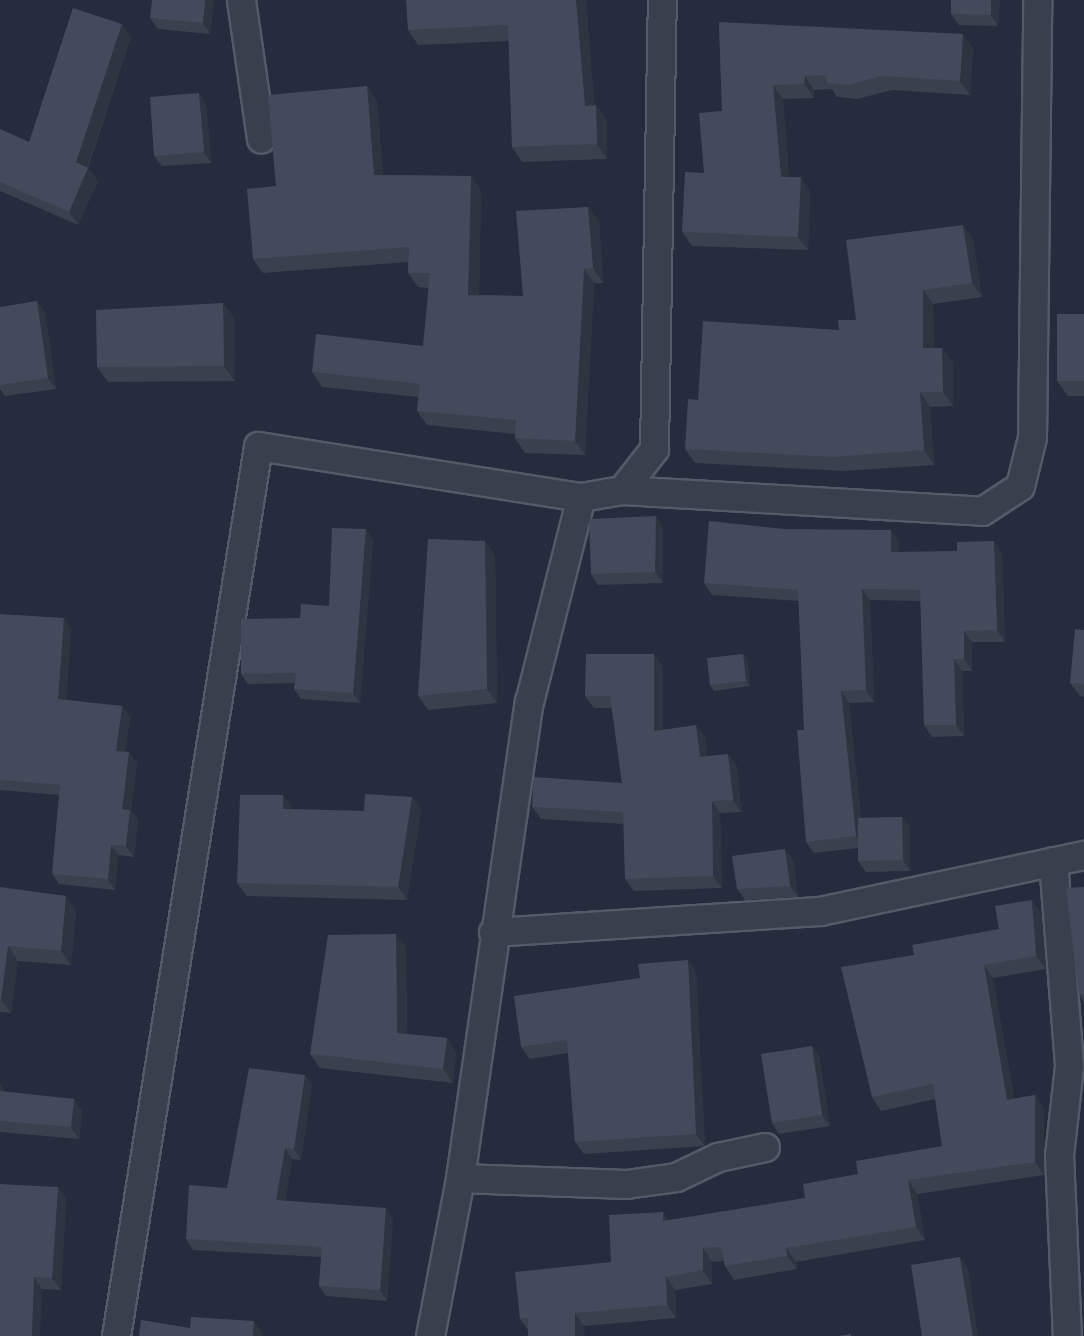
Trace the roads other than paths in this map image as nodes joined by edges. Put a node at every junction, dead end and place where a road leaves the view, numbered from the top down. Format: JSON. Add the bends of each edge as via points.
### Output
{"nodes":[{"id":1,"x":241,"y":0,"type":"edge"},
{"id":2,"x":662,"y":0,"type":"edge"},
{"id":3,"x":1037,"y":0,"type":"edge"},
{"id":4,"x":261,"y":139,"type":"dead end"},
{"id":5,"x":622,"y":490,"type":"junction"},
{"id":6,"x":581,"y":496,"type":"junction"},
{"id":7,"x":1084,"y":855,"type":"edge"},
{"id":8,"x":1053,"y":861,"type":"junction"},
{"id":9,"x":493,"y":932,"type":"junction"},
{"id":10,"x":765,"y":1147,"type":"dead end"},
{"id":11,"x":460,"y":1178,"type":"junction"},
{"id":12,"x":116,"y":1336,"type":"edge"},
{"id":13,"x":430,"y":1336,"type":"edge"},
{"id":14,"x":1067,"y":1336,"type":"edge"}],
"edges":[{"from":1,"to":4,"type":"street"},
{"from":2,"to":5,"type":"street","via":[[654,449]]},
{"from":3,"to":5,"type":"street","via":[[1032,437],[1020,486],[982,511]]},
{"from":5,"to":6,"type":"street"},
{"from":6,"to":9,"type":"street","via":[[529,702]]},
{"from":6,"to":12,"type":"street","via":[[258,446]]},
{"from":7,"to":8,"type":"street"},
{"from":8,"to":9,"type":"street","via":[[820,911]]},
{"from":8,"to":14,"type":"street","via":[[1069,1066],[1059,1155]]},
{"from":9,"to":11,"type":"street"},
{"from":10,"to":11,"type":"street","via":[[718,1157],[676,1177],[626,1184]]},
{"from":11,"to":13,"type":"street"}]}
